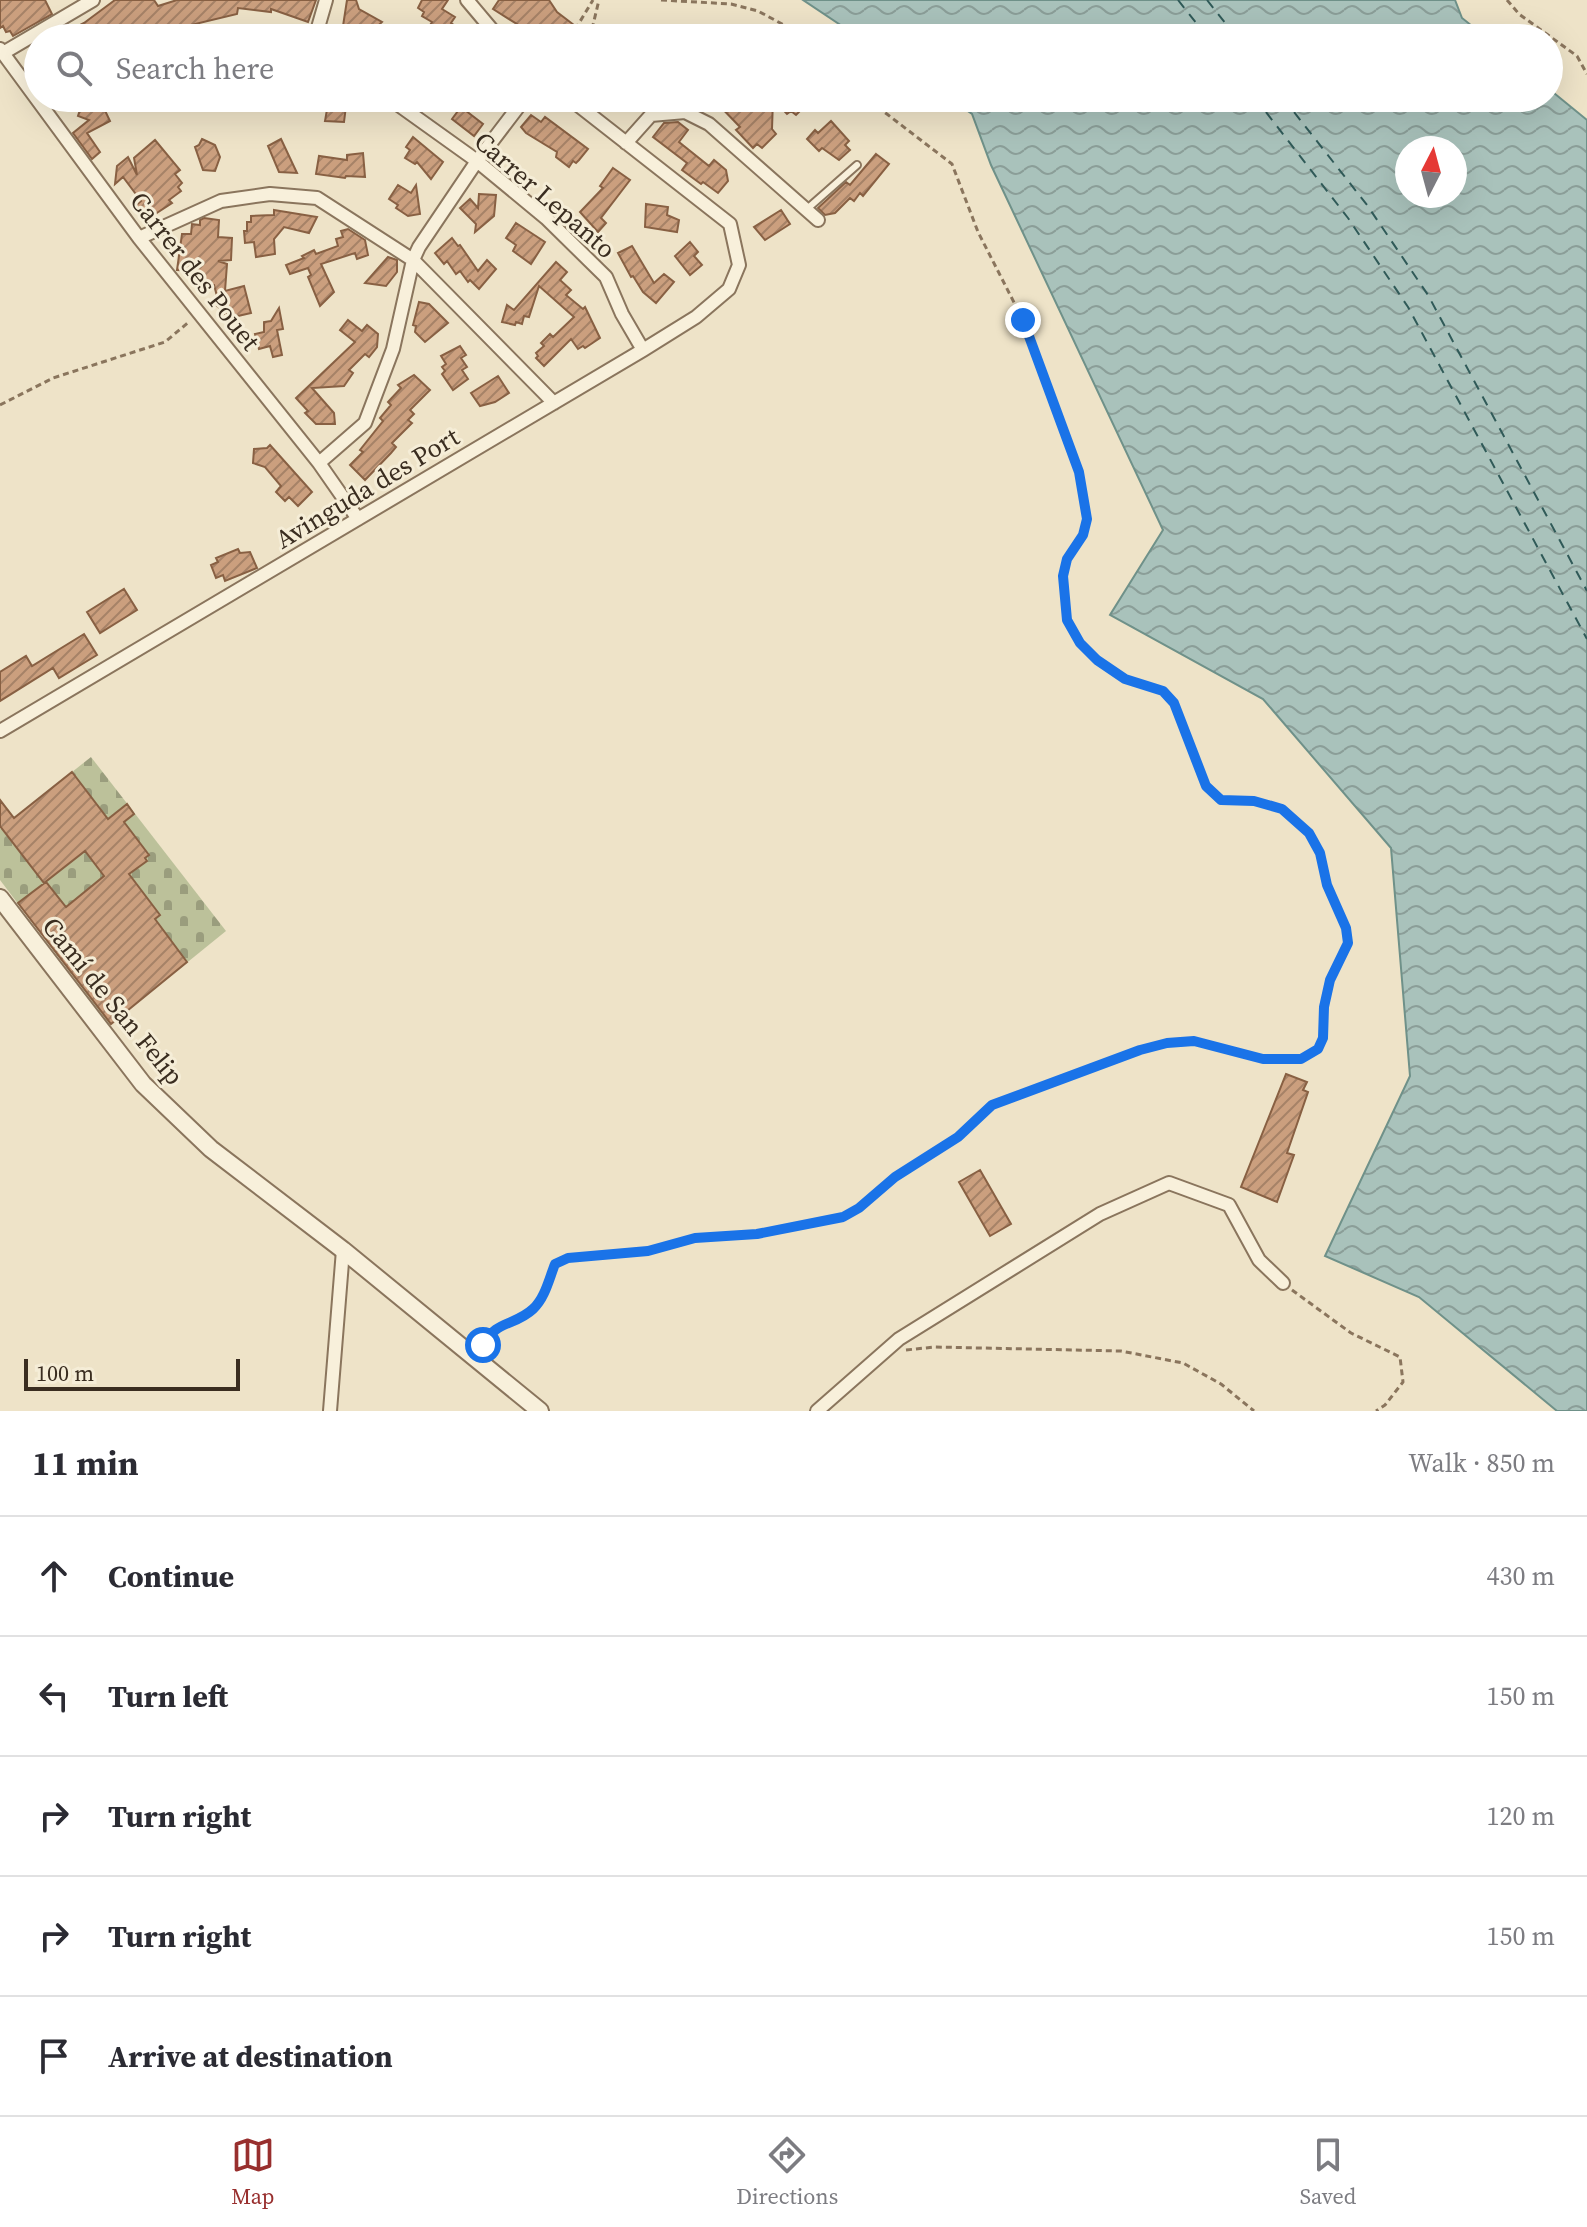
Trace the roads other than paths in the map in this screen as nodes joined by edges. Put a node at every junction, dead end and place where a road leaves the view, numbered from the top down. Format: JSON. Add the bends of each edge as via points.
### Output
{"nodes":[{"id":1,"x":93,"y":0,"type":"edge"},
{"id":2,"x":326,"y":0,"type":"edge"},
{"id":3,"x":467,"y":0,"type":"edge"},
{"id":4,"x":50,"y":24,"type":"edge"},
{"id":5,"x":319,"y":24,"type":"edge"},
{"id":6,"x":487,"y":24,"type":"edge"},
{"id":7,"x":24,"y":38,"type":"edge"},
{"id":8,"x":1,"y":51,"type":"edge"},
{"id":9,"x":24,"y":81,"type":"edge"},
{"id":10,"x":48,"y":112,"type":"edge"},
{"id":11,"x":409,"y":112,"type":"edge"},
{"id":12,"x":514,"y":112,"type":"edge"},
{"id":13,"x":587,"y":112,"type":"edge"},
{"id":14,"x":626,"y":143,"type":"junction"},
{"id":15,"x":477,"y":161,"type":"junction"},
{"id":16,"x":857,"y":165,"type":"dead end"},
{"id":17,"x":807,"y":209,"type":"junction"},
{"id":18,"x":818,"y":220,"type":"dead end"},
{"id":19,"x":139,"y":238,"type":"junction"},
{"id":20,"x":413,"y":260,"type":"junction"},
{"id":21,"x":643,"y":350,"type":"junction"},
{"id":22,"x":554,"y":403,"type":"junction"},
{"id":23,"x":319,"y":463,"type":"junction"},
{"id":24,"x":358,"y":519,"type":"junction"},
{"id":25,"x":0,"y":731,"type":"edge"},
{"id":26,"x":0,"y":898,"type":"edge"},
{"id":27,"x":343,"y":1250,"type":"junction"},
{"id":28,"x":1283,"y":1283,"type":"road end"},
{"id":29,"x":330,"y":1411,"type":"edge"},
{"id":30,"x":540,"y":1411,"type":"edge"},
{"id":31,"x":817,"y":1411,"type":"edge"}],
"edges":[{"from":1,"to":4,"type":"street"},
{"from":2,"to":5,"type":"street"},
{"from":3,"to":6,"type":"street"},
{"from":7,"to":8,"type":"street"},
{"from":8,"to":9,"type":"street","name":"Carrer des Pouet"},
{"from":10,"to":19,"type":"street","name":"Carrer des Pouet"},
{"from":11,"to":15,"type":"street","name":"Carrer Lepanto"},
{"from":12,"to":15,"type":"street"},
{"from":13,"to":14,"type":"street"},
{"from":14,"to":17,"type":"street","via":[[651,115],[685,112],[709,124]]},
{"from":14,"to":21,"type":"street","name":"Avinguda des Port","via":[[730,224],[739,265],[729,289]]},
{"from":15,"to":20,"type":"street"},
{"from":15,"to":21,"type":"street","name":"Carrer Lepanto","via":[[606,277]]},
{"from":16,"to":17,"type":"lane"},
{"from":17,"to":18,"type":"street"},
{"from":19,"to":20,"type":"street","via":[[221,201],[270,194],[317,198]]},
{"from":19,"to":23,"type":"street","name":"Carrer des Pouet"},
{"from":20,"to":22,"type":"street"},
{"from":20,"to":23,"type":"street","via":[[393,349],[365,423]]},
{"from":21,"to":22,"type":"street","name":"Avinguda des Port"},
{"from":22,"to":24,"type":"street","name":"Avinguda des Port"},
{"from":23,"to":24,"type":"street","name":"Carrer des Pouet"},
{"from":24,"to":25,"type":"street","name":"Avinguda des Port"},
{"from":26,"to":27,"type":"street","name":"Camí de San Felip","via":[[143,1084],[211,1149]]},
{"from":27,"to":29,"type":"street"},
{"from":27,"to":30,"type":"street","name":"Camí de San Felip"},
{"from":28,"to":31,"type":"street","via":[[1259,1260],[1229,1205],[1169,1183],[1100,1214],[899,1339]]}]}
